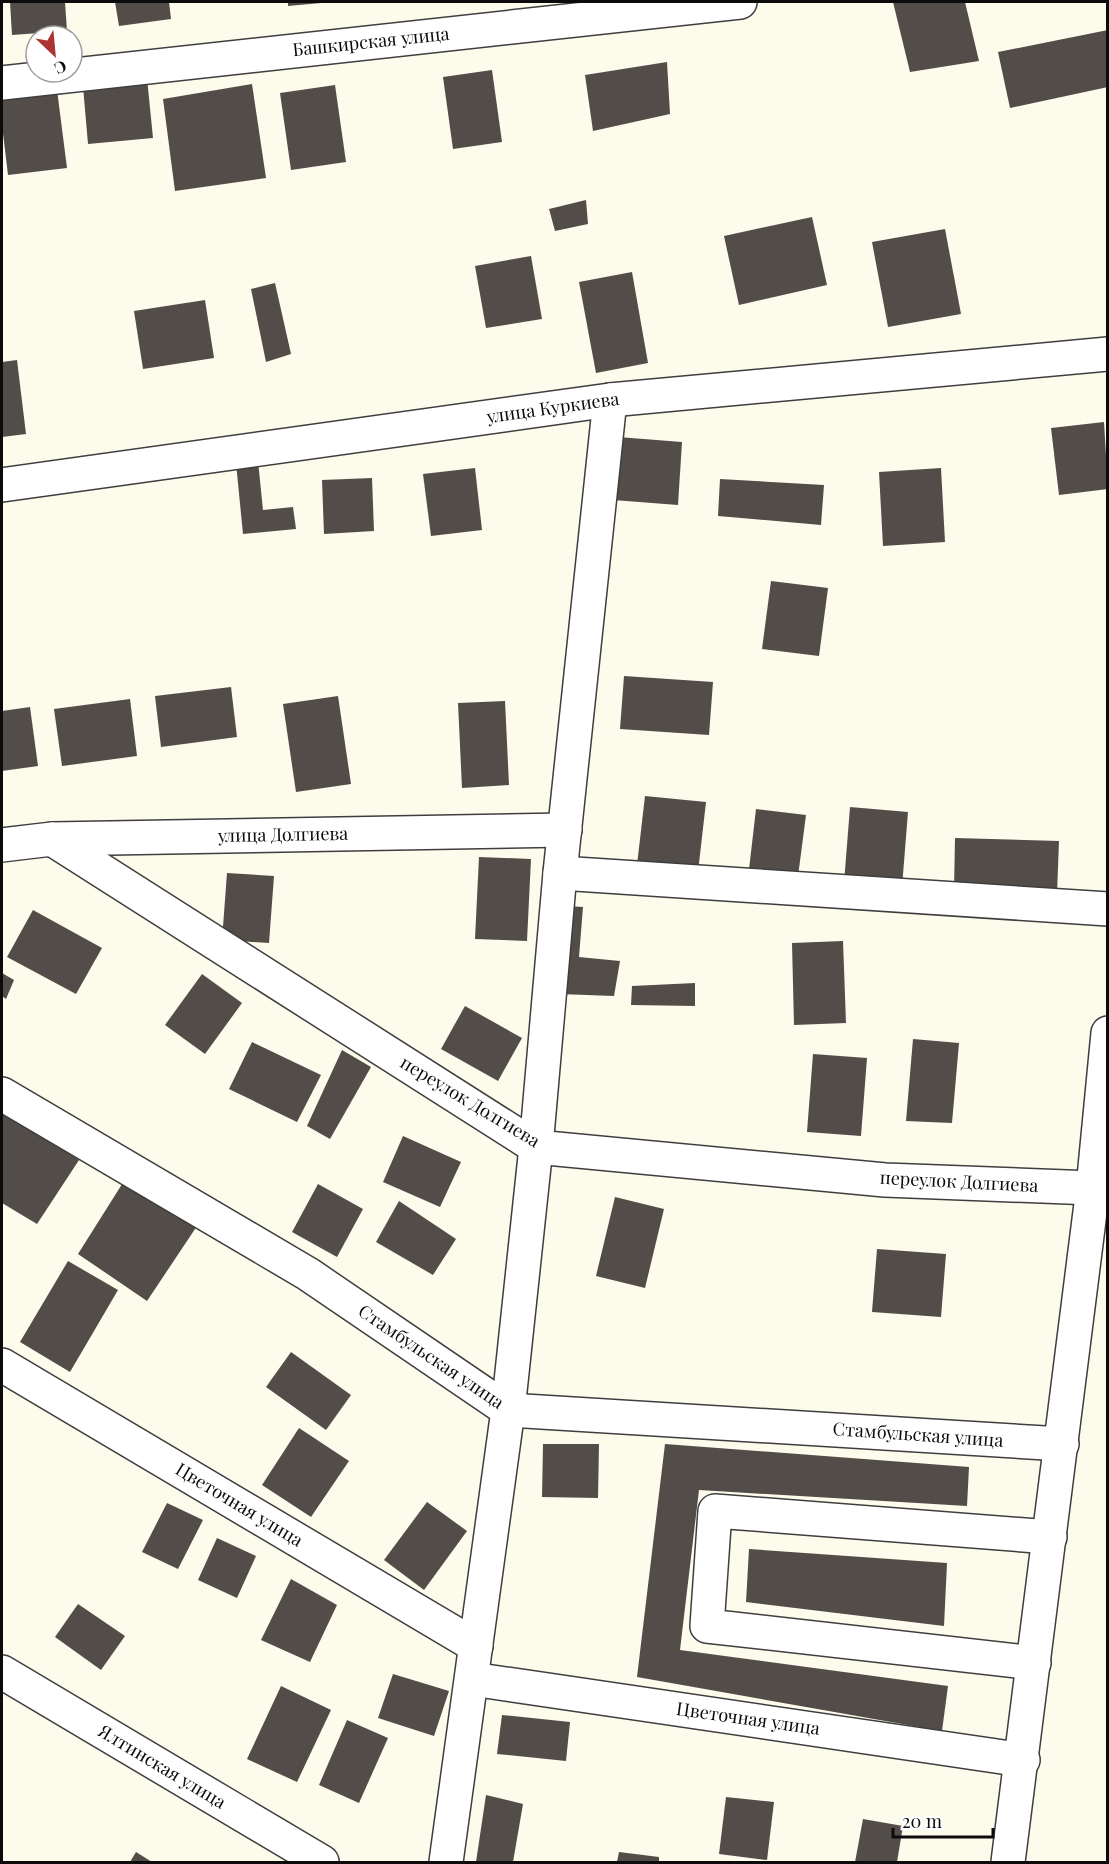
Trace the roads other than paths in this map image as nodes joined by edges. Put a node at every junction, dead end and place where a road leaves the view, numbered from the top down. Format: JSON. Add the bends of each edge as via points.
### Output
{"nodes":[{"id":1,"x":740,"y":2,"type":"edge"},
{"id":2,"x":2,"y":83,"type":"edge"},
{"id":3,"x":1107,"y":354,"type":"edge"},
{"id":4,"x":610,"y":400,"type":"junction"},
{"id":5,"x":2,"y":485,"type":"edge"},
{"id":6,"x":565,"y":830,"type":"junction"},
{"id":7,"x":52,"y":839,"type":"junction"},
{"id":8,"x":2,"y":845,"type":"edge"},
{"id":9,"x":560,"y":873,"type":"junction"},
{"id":10,"x":1107,"y":909,"type":"edge"},
{"id":11,"x":1107,"y":1033,"type":"edge"},
{"id":12,"x":2,"y":1094,"type":"edge"},
{"id":13,"x":536,"y":1147,"type":"junction"},
{"id":14,"x":1093,"y":1188,"type":"junction"},
{"id":15,"x":2,"y":1365,"type":"edge"},
{"id":16,"x":508,"y":1410,"type":"junction"},
{"id":17,"x":1062,"y":1444,"type":"junction"},
{"id":18,"x":1050,"y":1537,"type":"junction"},
{"id":19,"x":476,"y":1646,"type":"junction"},
{"id":20,"x":1034,"y":1663,"type":"junction"},
{"id":21,"x":2,"y":1672,"type":"edge"},
{"id":22,"x":472,"y":1678,"type":"junction"},
{"id":23,"x":1023,"y":1760,"type":"junction"},
{"id":24,"x":322,"y":1863,"type":"edge"},
{"id":25,"x":446,"y":1863,"type":"edge"},
{"id":26,"x":1008,"y":1863,"type":"edge"}],
"edges":[{"from":1,"to":2,"type":"street","name":"Башкирская улица"},
{"from":3,"to":4,"type":"street","name":"улица Куркиева"},
{"from":4,"to":5,"type":"street","name":"улица Куркиева"},
{"from":4,"to":6,"type":"street"},
{"from":6,"to":7,"type":"street","name":"улица Долгиева"},
{"from":6,"to":9,"type":"street"},
{"from":7,"to":8,"type":"street","name":"улица Долгиева"},
{"from":7,"to":13,"type":"street","name":"переулок Долгиева"},
{"from":9,"to":10,"type":"street"},
{"from":9,"to":13,"type":"street"},
{"from":11,"to":14,"type":"street"},
{"from":12,"to":16,"type":"street","name":"Стамбульская улица","via":[[308,1274]]},
{"from":13,"to":14,"type":"street","name":"переулок Долгиева","via":[[885,1180]]},
{"from":13,"to":16,"type":"street"},
{"from":14,"to":17,"type":"street"},
{"from":15,"to":19,"type":"street","name":"Цветочная улица"},
{"from":16,"to":17,"type":"street","name":"Стамбульская улица"},
{"from":16,"to":19,"type":"street"},
{"from":17,"to":18,"type":"street"},
{"from":18,"to":20,"type":"street"},
{"from":18,"to":20,"type":"street","via":[[715,1511],[707,1626]]},
{"from":19,"to":22,"type":"street"},
{"from":20,"to":23,"type":"street"},
{"from":21,"to":24,"type":"street","name":"Ялтинская улица"},
{"from":22,"to":23,"type":"street","name":"Цветочная улица"},
{"from":22,"to":25,"type":"street"},
{"from":23,"to":26,"type":"street"}]}
